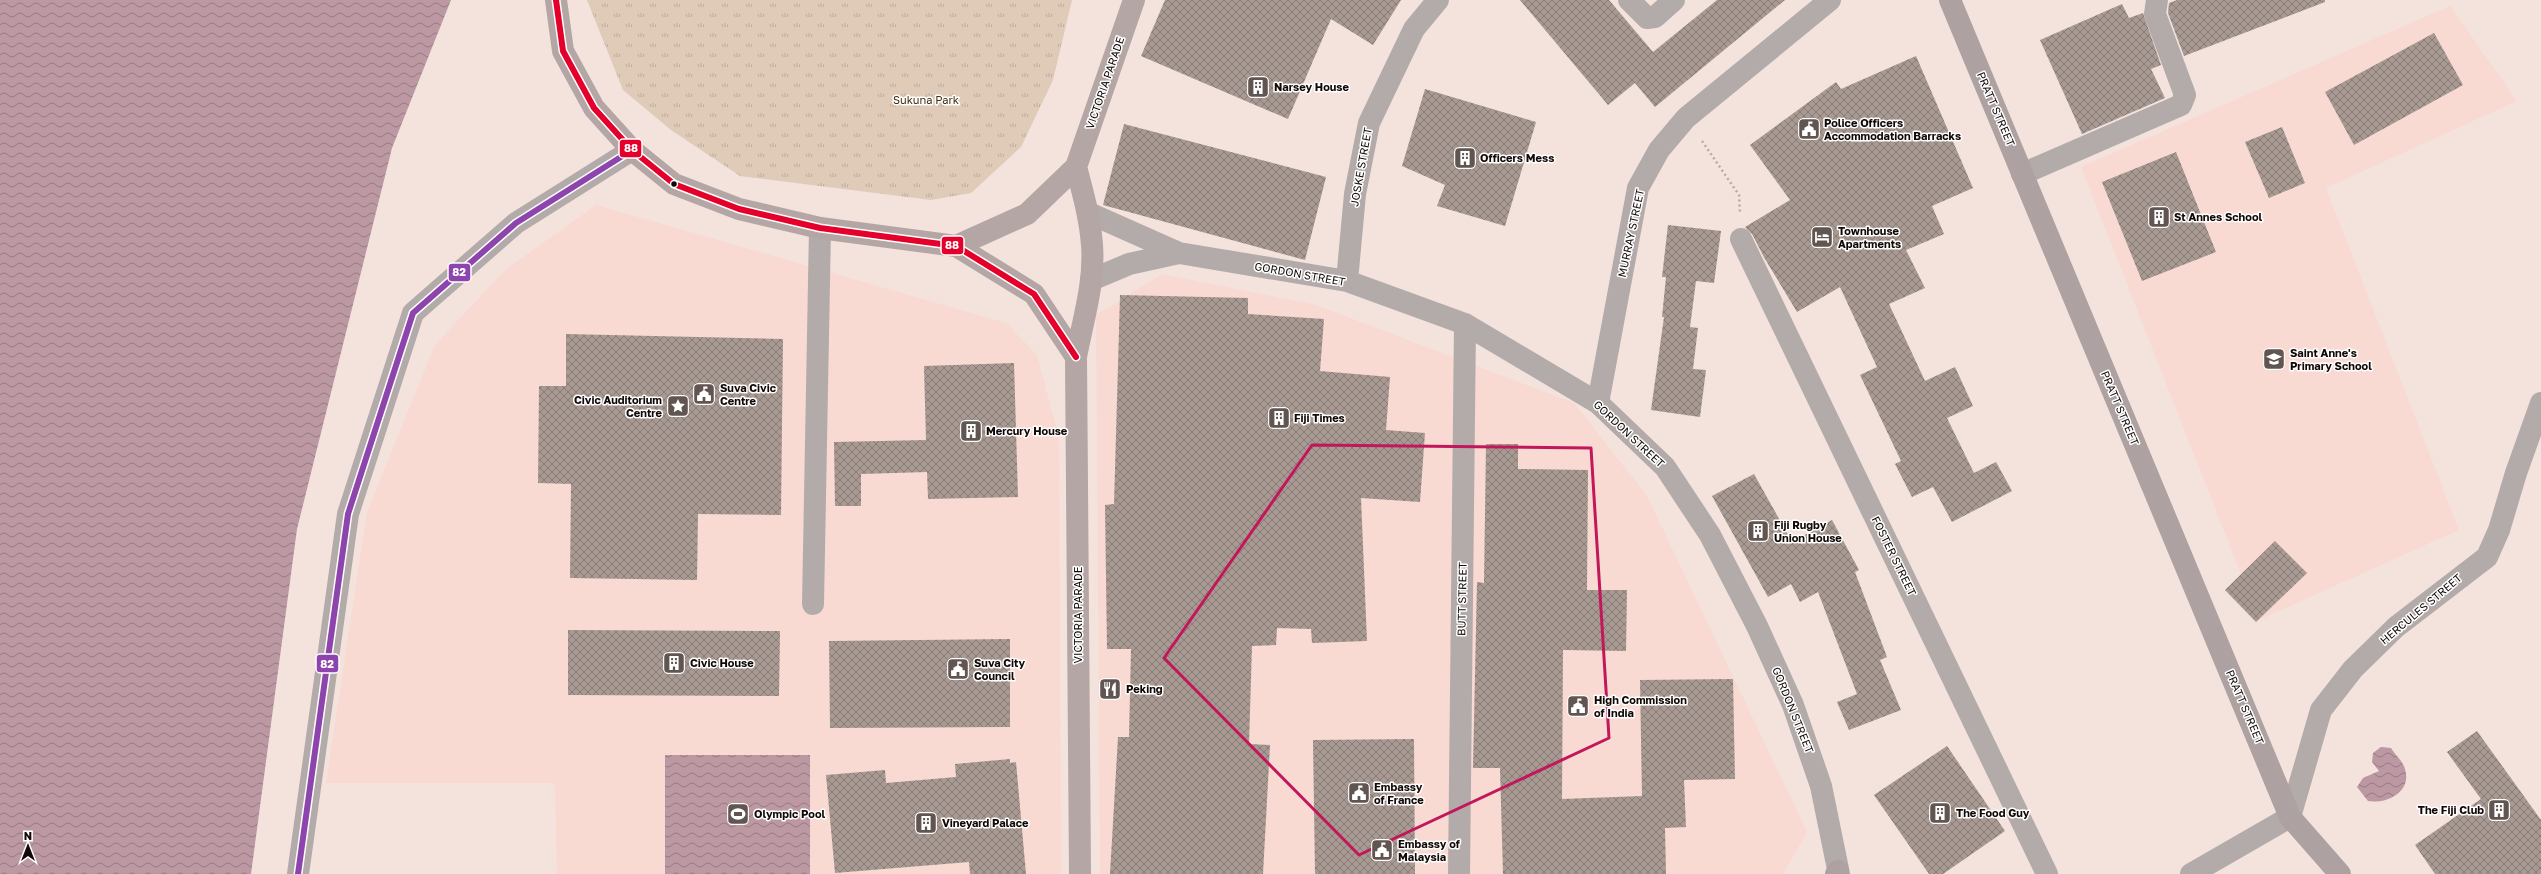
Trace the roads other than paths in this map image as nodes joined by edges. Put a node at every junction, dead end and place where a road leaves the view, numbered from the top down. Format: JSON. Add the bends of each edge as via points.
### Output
{"nodes":[{"id":1,"x":556,"y":0,"type":"edge"},
{"id":2,"x":1134,"y":0,"type":"edge"},
{"id":3,"x":1438,"y":0,"type":"edge"},
{"id":4,"x":1628,"y":0,"type":"edge"},
{"id":5,"x":1674,"y":0,"type":"edge"},
{"id":6,"x":1830,"y":0,"type":"edge"},
{"id":7,"x":1950,"y":0,"type":"edge"},
{"id":8,"x":2156,"y":0,"type":"edge"},
{"id":9,"x":632,"y":150,"type":"junction"},
{"id":10,"x":1076,"y":167,"type":"junction"},
{"id":11,"x":2022,"y":174,"type":"junction"},
{"id":12,"x":1089,"y":213,"type":"junction"},
{"id":13,"x":820,"y":228,"type":"junction"},
{"id":14,"x":1741,"y":239,"type":"dead end"},
{"id":15,"x":956,"y":246,"type":"junction"},
{"id":16,"x":1178,"y":253,"type":"junction"},
{"id":17,"x":1092,"y":280,"type":"junction"},
{"id":18,"x":1347,"y":281,"type":"junction"},
{"id":19,"x":1465,"y":324,"type":"junction"},
{"id":20,"x":1076,"y":357,"type":"junction"},
{"id":21,"x":1598,"y":403,"type":"junction"},
{"id":22,"x":2541,"y":403,"type":"edge"},
{"id":23,"x":813,"y":604,"type":"dead end"},
{"id":24,"x":2290,"y":817,"type":"junction"},
{"id":25,"x":1838,"y":873,"type":"edge"},
{"id":26,"x":298,"y":874,"type":"edge"},
{"id":27,"x":1080,"y":874,"type":"edge"},
{"id":28,"x":1459,"y":874,"type":"edge"},
{"id":29,"x":2047,"y":874,"type":"edge"},
{"id":30,"x":2191,"y":874,"type":"edge"},
{"id":31,"x":2340,"y":874,"type":"edge"}],
"edges":[{"from":1,"to":9,"type":"highway","via":[[563,51],[594,108]]},
{"from":2,"to":10,"type":"highway","name":"VICTORIA PARADE"},
{"from":3,"to":18,"type":"street","name":"JOSKE STREET","via":[[1414,29],[1369,123],[1355,194]]},
{"from":4,"to":5,"type":"street","via":[[1647,18],[1655,17]]},
{"from":6,"to":21,"type":"street","name":"MURRAY STREET","via":[[1686,118],[1659,150],[1638,188]]},
{"from":7,"to":11,"type":"main road","name":"PRATT STREET"},
{"from":8,"to":11,"type":"street","via":[[2155,14],[2185,95],[2181,105]]},
{"from":9,"to":13,"type":"highway","via":[[674,184],[739,209]]},
{"from":9,"to":26,"type":"street","via":[[516,223],[414,313],[348,514]]},
{"from":10,"to":12,"type":"highway","name":"VICTORIA PARADE"},
{"from":10,"to":15,"type":"highway","name":"VICTORIA PARADE","via":[[1027,214]]},
{"from":11,"to":24,"type":"main road","name":"PRATT STREET"},
{"from":12,"to":16,"type":"street","name":"GORDON STREET"},
{"from":12,"to":17,"type":"highway","name":"VICTORIA PARADE"},
{"from":13,"to":15,"type":"highway"},
{"from":13,"to":23,"type":"street"},
{"from":14,"to":29,"type":"street","name":"FOSTER STREET"},
{"from":15,"to":20,"type":"highway","via":[[1034,294]]},
{"from":16,"to":17,"type":"street","name":"GORDON STREET","via":[[1129,264]]},
{"from":16,"to":18,"type":"street","name":"GORDON STREET"},
{"from":17,"to":20,"type":"highway","name":"VICTORIA PARADE"},
{"from":18,"to":19,"type":"street","name":"GORDON STREET"},
{"from":19,"to":21,"type":"street","name":"GORDON STREET"},
{"from":19,"to":28,"type":"street","name":"BUTT STREET"},
{"from":20,"to":27,"type":"highway","name":"VICTORIA PARADE"},
{"from":21,"to":25,"type":"street","name":"GORDON STREET","via":[[1665,467],[1710,535],[1757,626],[1793,705],[1821,786]]},
{"from":22,"to":24,"type":"street","name":"HERCULES STREET","via":[[2499,530],[2487,557],[2396,627],[2353,669],[2321,710]]},
{"from":24,"to":30,"type":"street"},
{"from":24,"to":31,"type":"main road","name":"PRATT STREET"}]}
